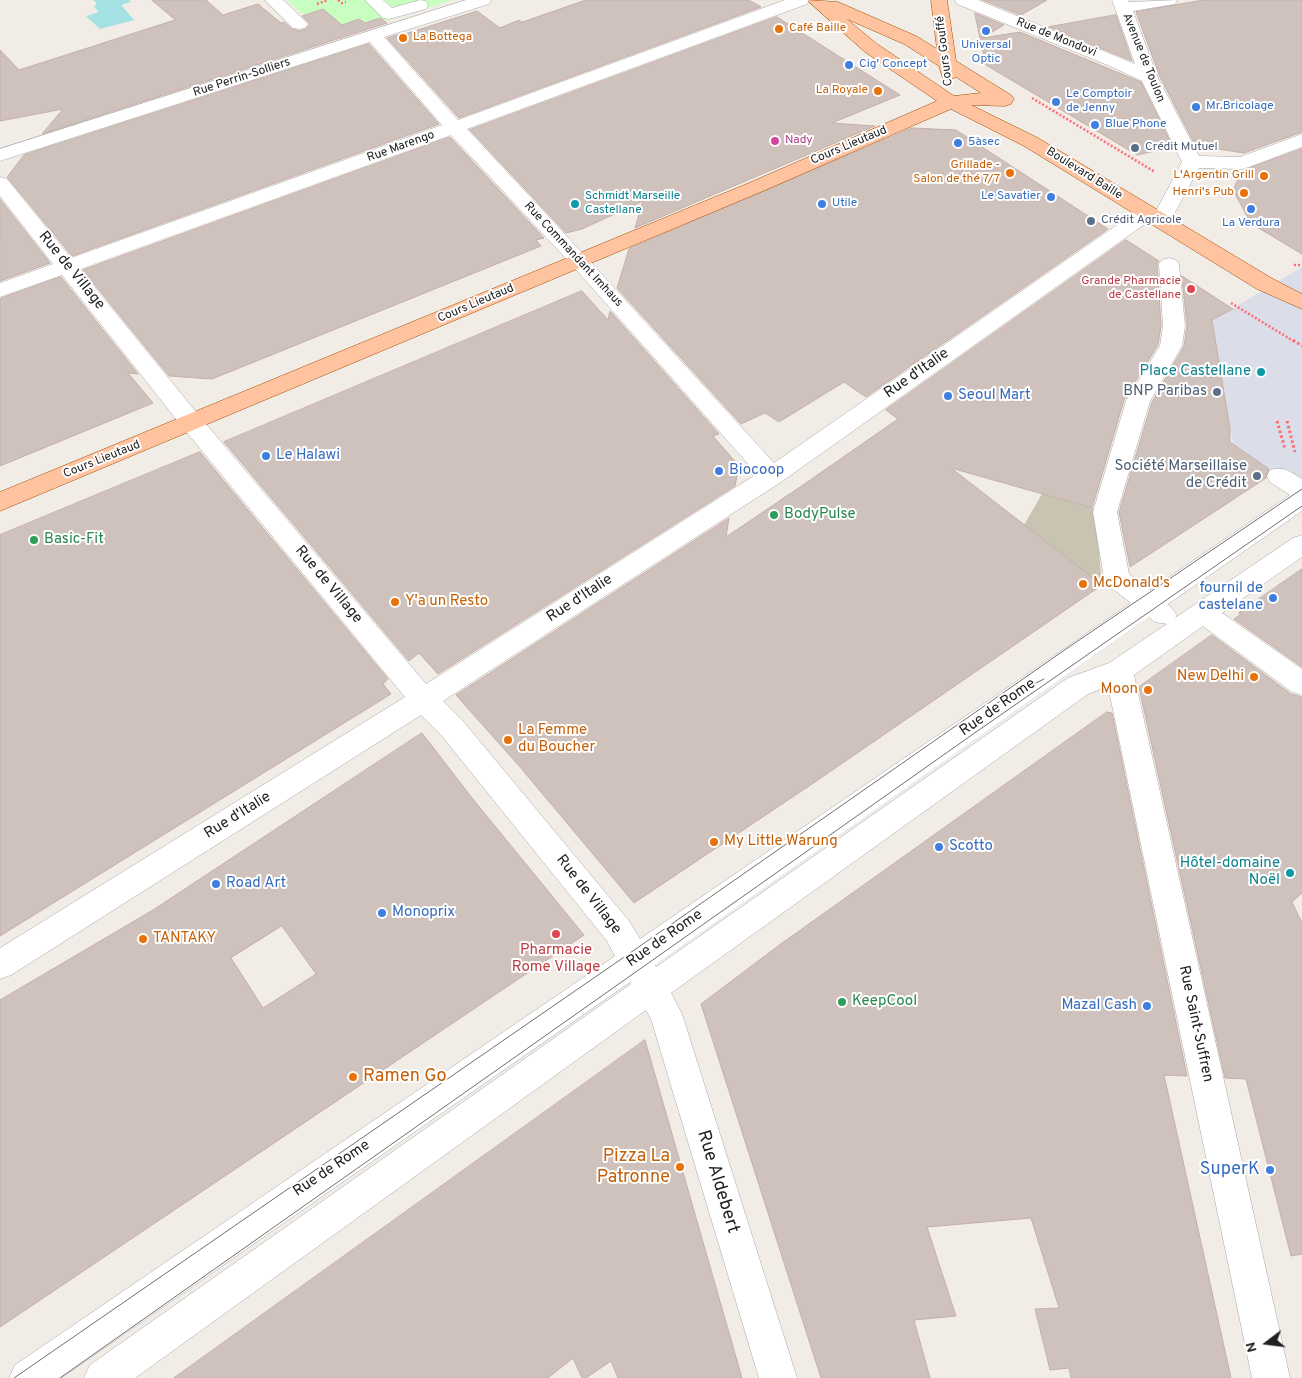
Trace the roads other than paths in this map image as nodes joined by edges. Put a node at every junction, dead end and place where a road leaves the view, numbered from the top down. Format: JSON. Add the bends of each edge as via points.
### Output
{"nodes":[{"id":1,"x":273,"y":0,"type":"edge"},
{"id":2,"x":373,"y":0,"type":"edge"},
{"id":3,"x":435,"y":0,"type":"edge"},
{"id":4,"x":483,"y":0,"type":"edge"},
{"id":5,"x":801,"y":0,"type":"edge"},
{"id":6,"x":815,"y":0,"type":"edge"},
{"id":7,"x":820,"y":0,"type":"edge"},
{"id":8,"x":939,"y":0,"type":"edge"},
{"id":9,"x":963,"y":0,"type":"edge"},
{"id":10,"x":1169,"y":0,"type":"edge"},
{"id":11,"x":1122,"y":4,"type":"edge"},
{"id":12,"x":373,"y":36,"type":"junction"},
{"id":13,"x":321,"y":52,"type":"junction"},
{"id":14,"x":948,"y":62,"type":"junction"},
{"id":15,"x":1149,"y":78,"type":"junction"},
{"id":16,"x":1004,"y":99,"type":"junction"},
{"id":17,"x":951,"y":102,"type":"junction"},
{"id":18,"x":455,"y":127,"type":"junction"},
{"id":19,"x":1302,"y":140,"type":"edge"},
{"id":20,"x":1031,"y":142,"type":"junction"},
{"id":21,"x":0,"y":155,"type":"edge"},
{"id":22,"x":1192,"y":162,"type":"junction"},
{"id":23,"x":0,"y":183,"type":"edge"},
{"id":24,"x":1154,"y":217,"type":"junction"},
{"id":25,"x":579,"y":261,"type":"junction"},
{"id":26,"x":1169,"y":264,"type":"dead end"},
{"id":27,"x":68,"y":266,"type":"junction"},
{"id":28,"x":0,"y":290,"type":"edge"},
{"id":29,"x":1302,"y":302,"type":"edge"},
{"id":30,"x":192,"y":423,"type":"junction"},
{"id":31,"x":772,"y":476,"type":"junction"},
{"id":32,"x":1279,"y":476,"type":"dead end"},
{"id":33,"x":1302,"y":491,"type":"edge"},
{"id":34,"x":1302,"y":499,"type":"edge"},
{"id":35,"x":0,"y":502,"type":"edge"},
{"id":36,"x":1302,"y":544,"type":"edge"},
{"id":37,"x":1150,"y":604,"type":"junction"},
{"id":38,"x":1202,"y":612,"type":"junction"},
{"id":39,"x":1181,"y":627,"type":"junction"},
{"id":40,"x":1119,"y":671,"type":"junction"},
{"id":41,"x":1302,"y":684,"type":"edge"},
{"id":42,"x":423,"y":698,"type":"junction"},
{"id":43,"x":0,"y":965,"type":"edge"},
{"id":44,"x":643,"y":974,"type":"junction"},
{"id":45,"x":28,"y":1378,"type":"edge"},
{"id":46,"x":103,"y":1378,"type":"edge"},
{"id":47,"x":778,"y":1378,"type":"edge"},
{"id":48,"x":1271,"y":1378,"type":"edge"}],
"edges":[{"from":1,"to":13,"type":"street"},
{"from":2,"to":3,"type":"street","via":[[389,14]]},
{"from":4,"to":12,"type":"street","name":"Rue Perrin-Solliers"},
{"from":5,"to":18,"type":"street","name":"Rue Marengo"},
{"from":6,"to":17,"type":"main road","name":"Boulevard Baille","via":[[871,48]]},
{"from":7,"to":14,"type":"main road","name":"Boulevard Baille","via":[[903,36]]},
{"from":8,"to":14,"type":"main road","name":"Cours Gouffé"},
{"from":9,"to":15,"type":"street","name":"Rue de Mondovi"},
{"from":10,"to":11,"type":"street"},
{"from":11,"to":15,"type":"street","name":"Avenue de Toulon"},
{"from":12,"to":13,"type":"street","name":"Rue Perrin-Solliers"},
{"from":12,"to":18,"type":"street","name":"Rue Commandant Imhaus"},
{"from":13,"to":21,"type":"street","name":"Rue Perrin-Solliers"},
{"from":14,"to":16,"type":"main road","name":"Boulevard Baille"},
{"from":14,"to":17,"type":"main road","name":"Cours Gouffé"},
{"from":15,"to":22,"type":"street","name":"Avenue de Toulon"},
{"from":16,"to":17,"type":"main road"},
{"from":16,"to":20,"type":"main road","name":"Boulevard Baille"},
{"from":17,"to":20,"type":"main road","name":"Boulevard Baille"},
{"from":17,"to":25,"type":"main road","name":"Cours Lieutaud"},
{"from":18,"to":25,"type":"street","name":"Rue Commandant Imhaus"},
{"from":18,"to":27,"type":"street","name":"Rue Marengo"},
{"from":19,"to":22,"type":"street","via":[[1242,163]]},
{"from":20,"to":24,"type":"main road","name":"Boulevard Baille"},
{"from":22,"to":24,"type":"street"},
{"from":23,"to":27,"type":"street","name":"Rue de Village"},
{"from":24,"to":29,"type":"main road","name":"Boulevard Baille","via":[[1265,284]]},
{"from":24,"to":31,"type":"street","name":"Rue d'Italie"},
{"from":25,"to":30,"type":"main road","name":"Cours Lieutaud"},
{"from":25,"to":31,"type":"street","name":"Rue Commandant Imhaus"},
{"from":26,"to":37,"type":"street","via":[[1174,326],[1171,346],[1138,401],[1105,512],[1117,578]]},
{"from":27,"to":28,"type":"street","name":"Rue Marengo"},
{"from":27,"to":30,"type":"street","name":"Rue de Village"},
{"from":30,"to":35,"type":"main road","name":"Cours Lieutaud"},
{"from":30,"to":42,"type":"street","name":"Rue de Village"},
{"from":31,"to":42,"type":"street","name":"Rue d'Italie"},
{"from":32,"to":33,"type":"street"},
{"from":34,"to":37,"type":"street","name":"Rue de Rome"},
{"from":36,"to":38,"type":"street","name":"Rue de Rome"},
{"from":37,"to":39,"type":"street"},
{"from":37,"to":44,"type":"street","name":"Rue de Rome","via":[[1024,689]]},
{"from":38,"to":39,"type":"street","name":"Rue de Rome"},
{"from":38,"to":41,"type":"street"},
{"from":39,"to":40,"type":"street","name":"Rue de Rome"},
{"from":40,"to":44,"type":"street","name":"Rue de Rome","via":[[1078,686],[690,963]]},
{"from":40,"to":48,"type":"street","name":"Rue Saint-Suffren"},
{"from":42,"to":43,"type":"street","name":"Rue d'Italie"},
{"from":42,"to":44,"type":"street","name":"Rue de Village","via":[[452,728],[618,931]]},
{"from":44,"to":45,"type":"street","name":"Rue de Rome"},
{"from":44,"to":46,"type":"street","name":"Rue de Rome"},
{"from":44,"to":47,"type":"street","name":"Rue Aldebert","via":[[666,1014]]}]}
